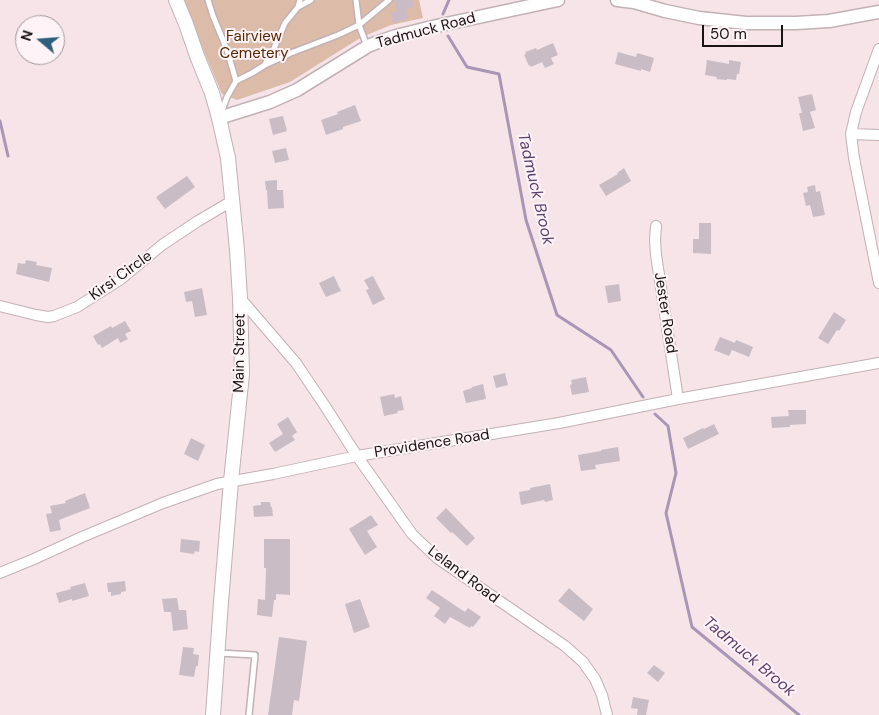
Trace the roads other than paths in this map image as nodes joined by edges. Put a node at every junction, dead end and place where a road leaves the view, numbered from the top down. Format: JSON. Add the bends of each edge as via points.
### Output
{"nodes":[{"id":1,"x":176,"y":0,"type":"edge"},
{"id":2,"x":208,"y":0,"type":"edge"},
{"id":3,"x":300,"y":0,"type":"edge"},
{"id":4,"x":311,"y":0,"type":"edge"},
{"id":5,"x":356,"y":0,"type":"edge"},
{"id":6,"x":389,"y":0,"type":"edge"},
{"id":7,"x":558,"y":0,"type":"edge"},
{"id":8,"x":617,"y":0,"type":"edge"},
{"id":9,"x":298,"y":7,"type":"junction"},
{"id":10,"x":879,"y":12,"type":"edge"},
{"id":11,"x":359,"y":26,"type":"junction"},
{"id":12,"x":368,"y":46,"type":"junction"},
{"id":13,"x":879,"y":49,"type":"edge"},
{"id":14,"x":265,"y":65,"type":"junction"},
{"id":15,"x":236,"y":81,"type":"junction"},
{"id":16,"x":219,"y":118,"type":"junction"},
{"id":17,"x":851,"y":134,"type":"junction"},
{"id":18,"x":879,"y":135,"type":"edge"},
{"id":19,"x":232,"y":201,"type":"junction"},
{"id":20,"x":656,"y":226,"type":"dead end"},
{"id":21,"x":879,"y":283,"type":"edge"},
{"id":22,"x":240,"y":298,"type":"junction"},
{"id":23,"x":0,"y":306,"type":"edge"},
{"id":24,"x":879,"y":363,"type":"edge"},
{"id":25,"x":678,"y":399,"type":"junction"},
{"id":26,"x":357,"y":456,"type":"junction"},
{"id":27,"x":231,"y":481,"type":"junction"},
{"id":28,"x":0,"y":573,"type":"edge"},
{"id":29,"x":218,"y":653,"type":"junction"},
{"id":30,"x":214,"y":715,"type":"edge"},
{"id":31,"x":249,"y":715,"type":"edge"},
{"id":32,"x":608,"y":715,"type":"edge"}],
"edges":[{"from":1,"to":16,"type":"main road","name":"Main Street"},
{"from":2,"to":15,"type":"lane"},
{"from":3,"to":9,"type":"lane"},
{"from":4,"to":9,"type":"lane"},
{"from":5,"to":11,"type":"lane"},
{"from":6,"to":11,"type":"lane"},
{"from":7,"to":12,"type":"street","name":"Tadmuck Road","via":[[396,36]]},
{"from":8,"to":10,"type":"street","via":[[699,18],[746,23],[830,21]]},
{"from":9,"to":14,"type":"lane","via":[[285,23]]},
{"from":11,"to":12,"type":"lane"},
{"from":11,"to":14,"type":"lane"},
{"from":12,"to":16,"type":"street","name":"Tadmuck Road","via":[[297,90]]},
{"from":13,"to":17,"type":"street"},
{"from":14,"to":15,"type":"lane"},
{"from":15,"to":16,"type":"lane"},
{"from":16,"to":19,"type":"main road","name":"Main Street","via":[[228,158]]},
{"from":17,"to":18,"type":"street"},
{"from":17,"to":21,"type":"street"},
{"from":19,"to":22,"type":"main road","name":"Main Street"},
{"from":19,"to":23,"type":"street","name":"Kirsi Circle","via":[[176,235],[121,279],[77,307],[48,317]]},
{"from":20,"to":25,"type":"street","name":"Jester Road","via":[[656,256]]},
{"from":22,"to":26,"type":"street","name":"Leland Road","via":[[296,363]]},
{"from":22,"to":27,"type":"main road","name":"Main Street","via":[[242,374]]},
{"from":24,"to":25,"type":"street","name":"Providence Road"},
{"from":25,"to":26,"type":"street","name":"Providence Road","via":[[559,423]]},
{"from":26,"to":27,"type":"street","name":"Providence Road"},
{"from":26,"to":32,"type":"street","name":"Leland Road","via":[[412,534],[437,558],[565,646],[583,662],[595,679]]},
{"from":27,"to":28,"type":"street","name":"Providence Road","via":[[163,503]]},
{"from":27,"to":29,"type":"main road","name":"Main Street"},
{"from":29,"to":30,"type":"main road","name":"Main Street"},
{"from":29,"to":31,"type":"lane","via":[[255,655]]}]}
